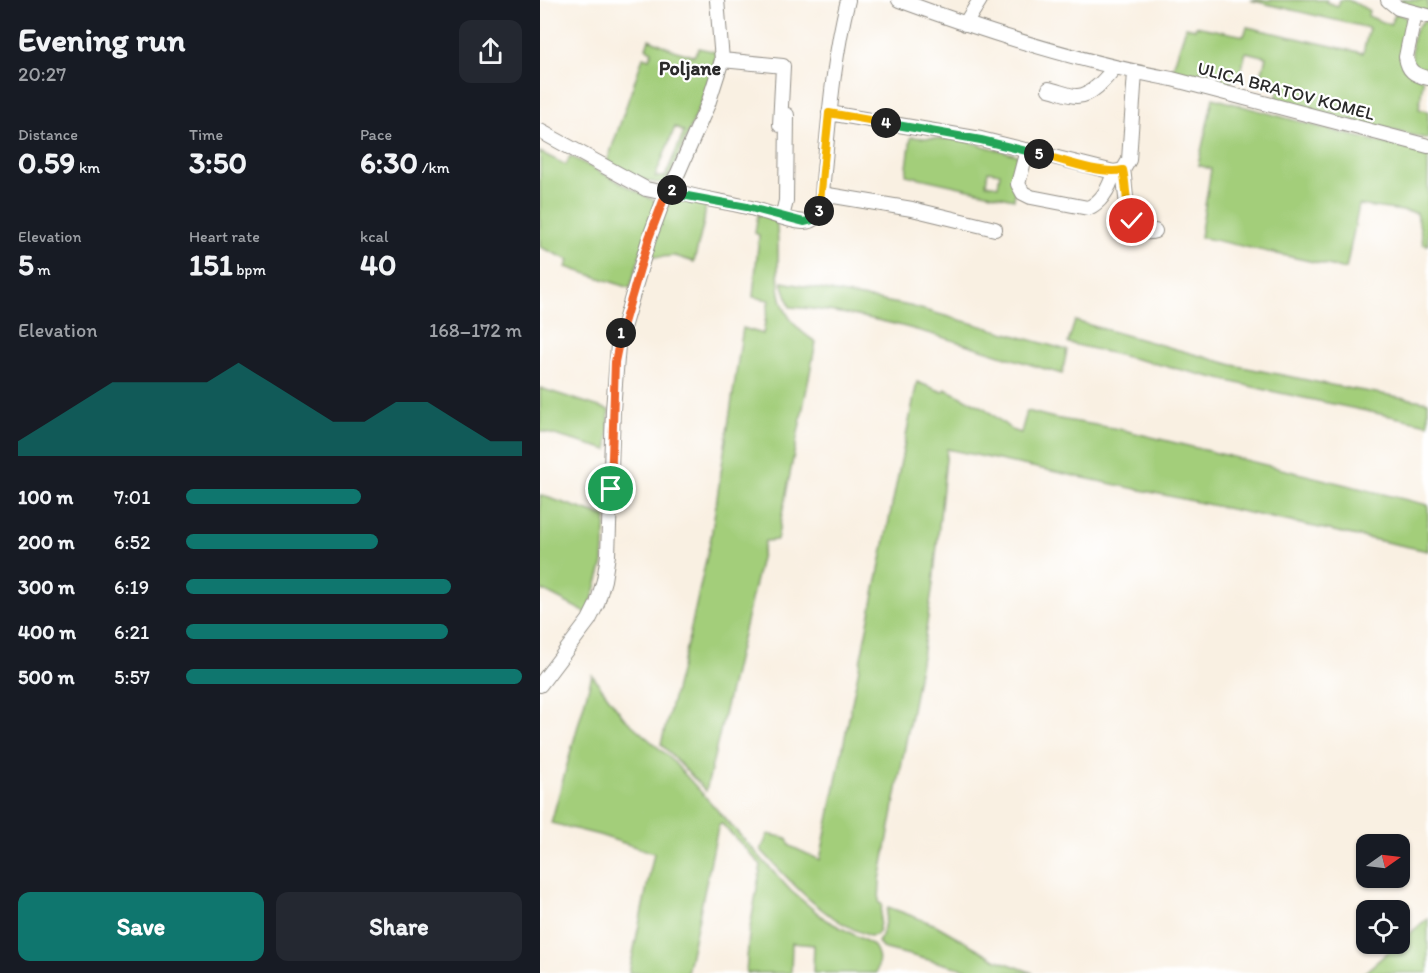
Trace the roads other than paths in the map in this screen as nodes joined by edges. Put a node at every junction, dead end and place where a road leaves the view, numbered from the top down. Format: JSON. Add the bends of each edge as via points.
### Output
{"nodes":[{"id":1,"x":717,"y":0,"type":"edge"},
{"id":2,"x":848,"y":0,"type":"edge"},
{"id":3,"x":899,"y":0,"type":"edge"},
{"id":4,"x":980,"y":0,"type":"edge"},
{"id":5,"x":1388,"y":0,"type":"edge"},
{"id":6,"x":1422,"y":14,"type":"edge"},
{"id":7,"x":965,"y":24,"type":"junction"},
{"id":8,"x":722,"y":60,"type":"junction"},
{"id":9,"x":1114,"y":67,"type":"junction"},
{"id":10,"x":1135,"y":72,"type":"junction"},
{"id":11,"x":1428,"y":78,"type":"edge"},
{"id":12,"x":1049,"y":89,"type":"dead end"},
{"id":13,"x":788,"y":101,"type":"dead end"},
{"id":14,"x":829,"y":113,"type":"junction"},
{"id":15,"x":780,"y":124,"type":"dead end"},
{"id":16,"x":540,"y":131,"type":"edge"},
{"id":17,"x":1428,"y":146,"type":"edge"},
{"id":18,"x":1027,"y":150,"type":"junction"},
{"id":19,"x":1118,"y":171,"type":"junction"},
{"id":20,"x":668,"y":188,"type":"junction"},
{"id":21,"x":822,"y":194,"type":"junction"},
{"id":22,"x":782,"y":217,"type":"junction"},
{"id":23,"x":995,"y":229,"type":"dead end"},
{"id":24,"x":1155,"y":231,"type":"dead end"},
{"id":25,"x":540,"y":685,"type":"edge"}],
"edges":[{"from":1,"to":8,"type":"street"},
{"from":2,"to":14,"type":"street","via":[[840,29]]},
{"from":3,"to":7,"type":"street","name":"ULICA BRATOV KOMEL"},
{"from":4,"to":7,"type":"street"},
{"from":5,"to":6,"type":"street","via":[[1398,8]]},
{"from":6,"to":11,"type":"street","via":[[1406,57],[1408,68]]},
{"from":7,"to":9,"type":"street","name":"ULICA BRATOV KOMEL"},
{"from":8,"to":15,"type":"street","via":[[783,66]]},
{"from":8,"to":20,"type":"street","via":[[708,104]]},
{"from":9,"to":10,"type":"street","name":"ULICA BRATOV KOMEL"},
{"from":9,"to":12,"type":"street","via":[[1096,87],[1082,95]]},
{"from":10,"to":17,"type":"street","name":"ULICA BRATOV KOMEL"},
{"from":10,"to":19,"type":"street","via":[[1129,160]]},
{"from":13,"to":22,"type":"street","via":[[786,201]]},
{"from":14,"to":18,"type":"street"},
{"from":14,"to":21,"type":"street"},
{"from":16,"to":20,"type":"street","via":[[646,189],[660,192]]},
{"from":18,"to":19,"type":"street"},
{"from":18,"to":19,"type":"street","via":[[1018,184],[1031,197],[1088,208]]},
{"from":19,"to":24,"type":"street","via":[[1126,184],[1126,209],[1132,221],[1140,231]]},
{"from":20,"to":22,"type":"street","via":[[682,195]]},
{"from":20,"to":25,"type":"street","via":[[618,345],[604,580],[589,620]]},
{"from":21,"to":22,"type":"street","via":[[819,211],[812,220]]},
{"from":21,"to":23,"type":"street","via":[[912,209]]}]}
